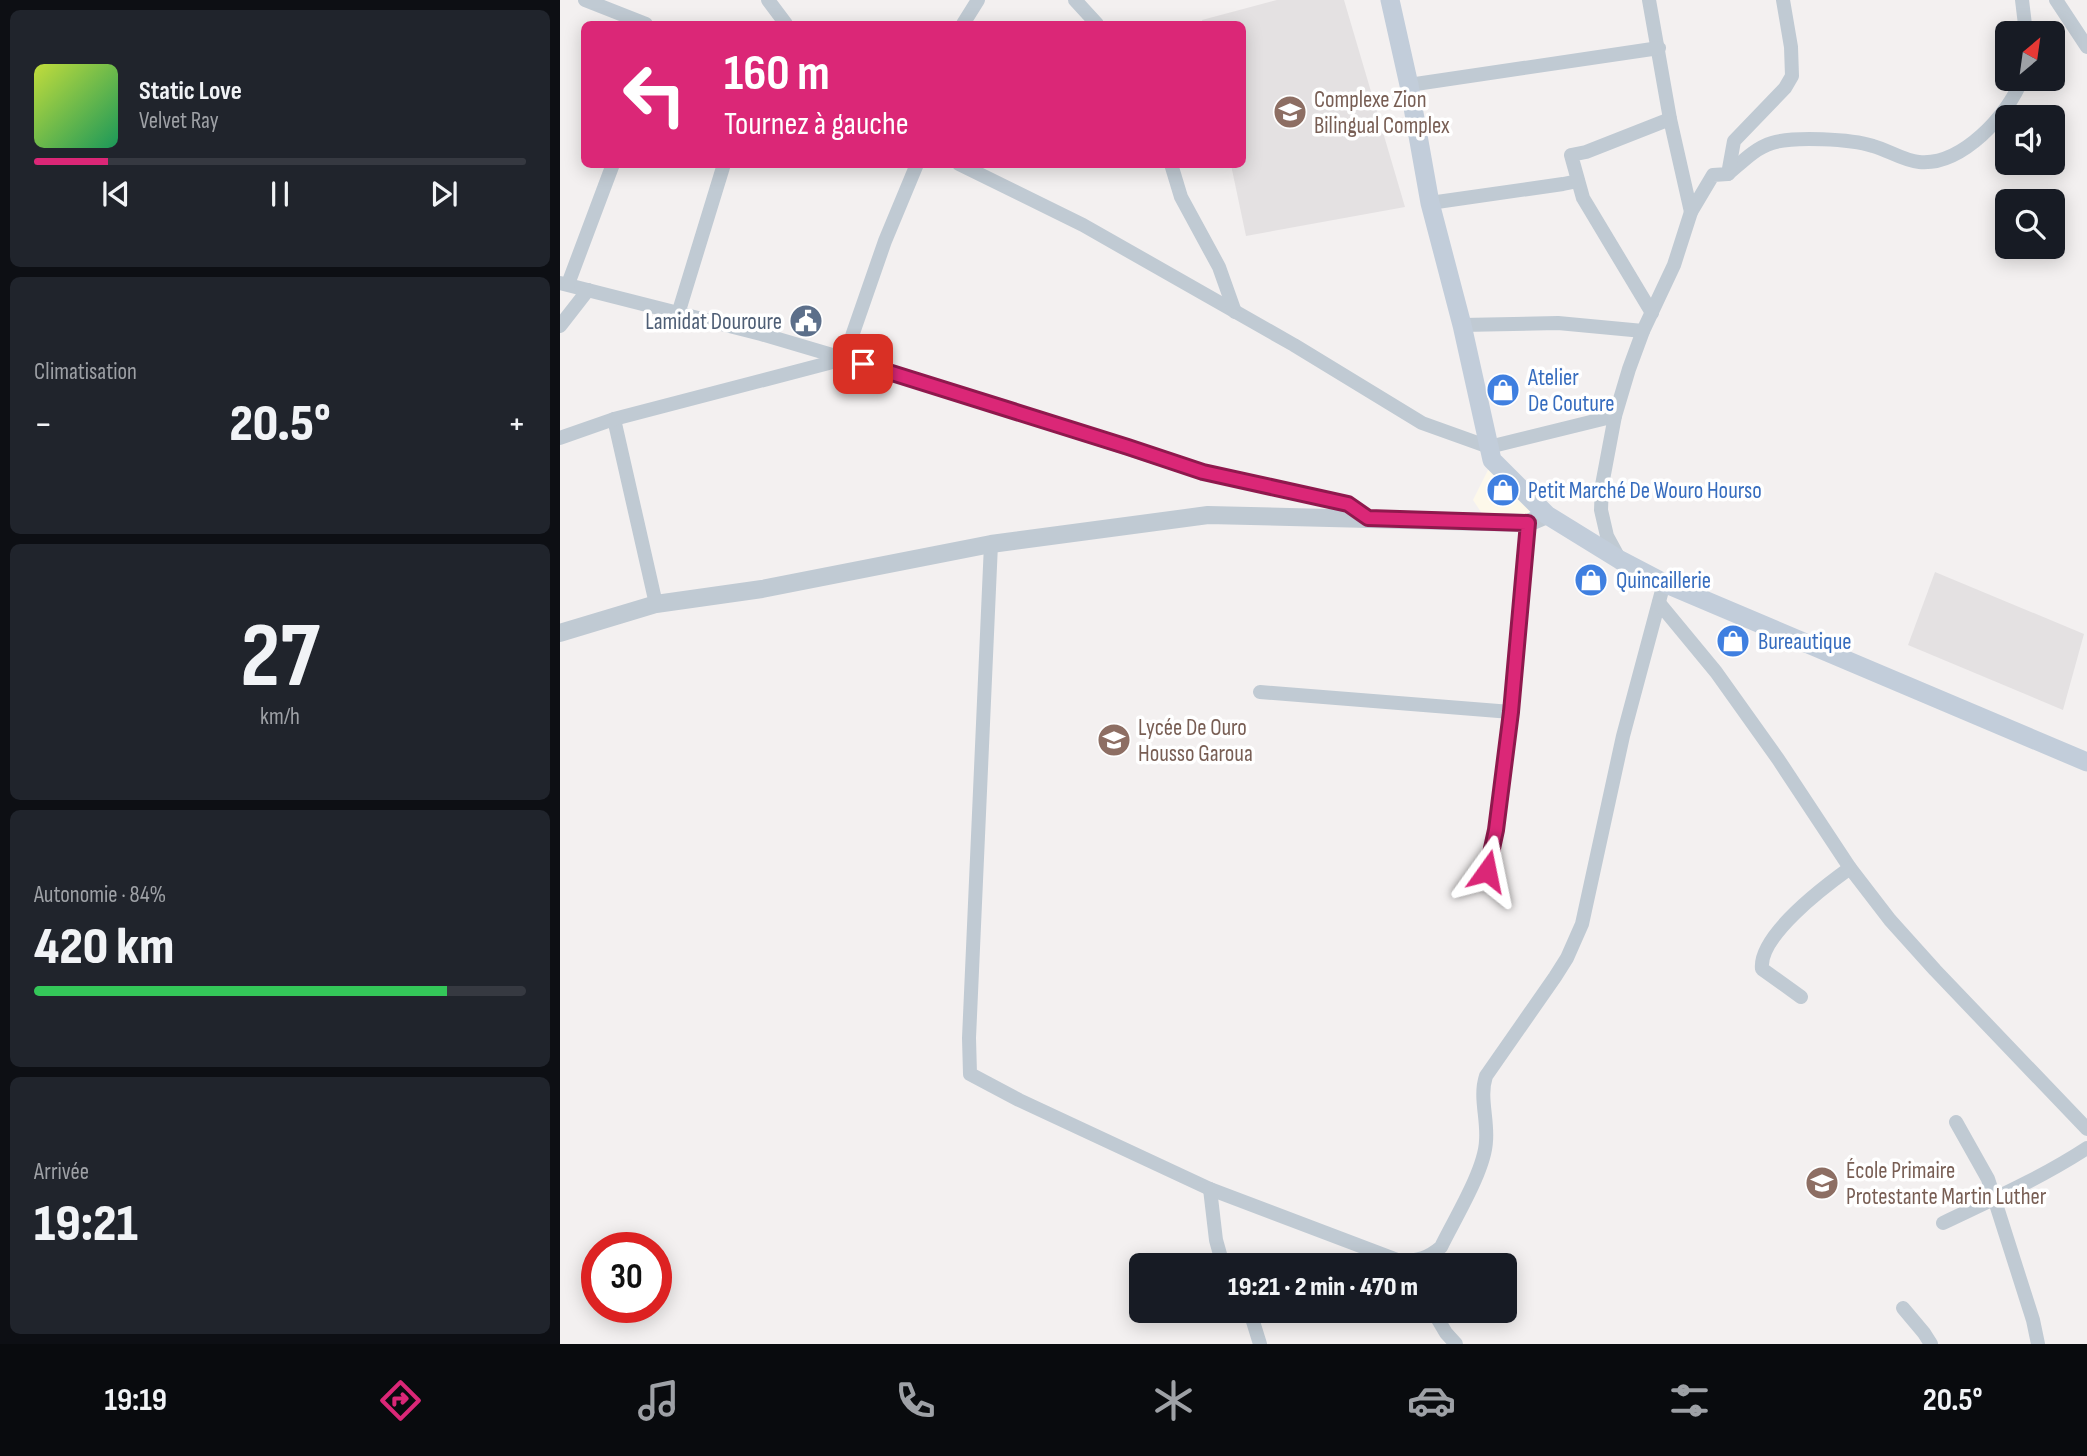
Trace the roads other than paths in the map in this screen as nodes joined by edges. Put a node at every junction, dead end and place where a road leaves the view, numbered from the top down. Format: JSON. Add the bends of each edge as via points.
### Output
{"nodes":[{"id":1,"x":585,"y":0,"type":"edge"},
{"id":2,"x":768,"y":0,"type":"edge"},
{"id":3,"x":978,"y":0,"type":"edge"},
{"id":4,"x":1075,"y":0,"type":"edge"},
{"id":5,"x":1390,"y":0,"type":"edge"},
{"id":6,"x":1649,"y":0,"type":"edge"},
{"id":7,"x":1783,"y":0,"type":"edge"},
{"id":8,"x":2022,"y":0,"type":"edge"},
{"id":9,"x":2056,"y":0,"type":"edge"},
{"id":10,"x":638,"y":21,"type":"edge"},
{"id":11,"x":784,"y":21,"type":"edge"},
{"id":12,"x":965,"y":21,"type":"edge"},
{"id":13,"x":1094,"y":21,"type":"edge"},
{"id":14,"x":2025,"y":21,"type":"edge"},
{"id":15,"x":1659,"y":47,"type":"junction"},
{"id":16,"x":2087,"y":47,"type":"edge"},
{"id":17,"x":1409,"y":85,"type":"junction"},
{"id":18,"x":2018,"y":91,"type":"edge"},
{"id":19,"x":1671,"y":119,"type":"junction"},
{"id":20,"x":611,"y":168,"type":"edge"},
{"id":21,"x":723,"y":168,"type":"edge"},
{"id":22,"x":915,"y":168,"type":"edge"},
{"id":23,"x":968,"y":168,"type":"edge"},
{"id":24,"x":1172,"y":168,"type":"edge"},
{"id":25,"x":1728,"y":174,"type":"junction"},
{"id":26,"x":1578,"y":181,"type":"junction"},
{"id":27,"x":1430,"y":203,"type":"junction"},
{"id":28,"x":1691,"y":212,"type":"junction"},
{"id":29,"x":564,"y":284,"type":"edge"},
{"id":30,"x":588,"y":290,"type":"junction"},
{"id":31,"x":1235,"y":312,"type":"junction"},
{"id":32,"x":1652,"y":313,"type":"junction"},
{"id":33,"x":678,"y":314,"type":"junction"},
{"id":34,"x":1462,"y":325,"type":"junction"},
{"id":35,"x":560,"y":326,"type":"edge"},
{"id":36,"x":1643,"y":331,"type":"junction"},
{"id":37,"x":844,"y":359,"type":"junction"},
{"id":38,"x":1615,"y":416,"type":"junction"},
{"id":39,"x":614,"y":419,"type":"junction"},
{"id":40,"x":560,"y":438,"type":"edge"},
{"id":41,"x":1489,"y":447,"type":"junction"},
{"id":42,"x":1548,"y":515,"type":"junction"},
{"id":43,"x":1368,"y":518,"type":"junction"},
{"id":44,"x":1528,"y":523,"type":"junction"},
{"id":45,"x":991,"y":544,"type":"junction"},
{"id":46,"x":1620,"y":560,"type":"junction"},
{"id":47,"x":1664,"y":583,"type":"junction"},
{"id":48,"x":1659,"y":603,"type":"junction"},
{"id":49,"x":656,"y":604,"type":"junction"},
{"id":50,"x":560,"y":633,"type":"edge"},
{"id":51,"x":1260,"y":692,"type":"dead end"},
{"id":52,"x":1511,"y":712,"type":"junction"},
{"id":53,"x":2087,"y":762,"type":"edge"},
{"id":54,"x":1850,"y":868,"type":"junction"},
{"id":55,"x":1487,"y":871,"type":"dead end"},
{"id":56,"x":1801,"y":997,"type":"dead end"},
{"id":57,"x":1956,"y":1122,"type":"dead end"},
{"id":58,"x":2087,"y":1129,"type":"edge"},
{"id":59,"x":2087,"y":1148,"type":"edge"},
{"id":60,"x":1210,"y":1189,"type":"junction"},
{"id":61,"x":1994,"y":1199,"type":"junction"},
{"id":62,"x":1944,"y":1223,"type":"dead end"},
{"id":63,"x":1220,"y":1253,"type":"edge"},
{"id":64,"x":1379,"y":1253,"type":"edge"},
{"id":65,"x":1434,"y":1253,"type":"edge"},
{"id":66,"x":1903,"y":1308,"type":"dead end"},
{"id":67,"x":1253,"y":1323,"type":"edge"},
{"id":68,"x":1440,"y":1323,"type":"edge"},
{"id":69,"x":1260,"y":1344,"type":"edge"},
{"id":70,"x":1456,"y":1344,"type":"edge"},
{"id":71,"x":1931,"y":1344,"type":"edge"},
{"id":72,"x":2038,"y":1344,"type":"edge"}],
"edges":[{"from":1,"to":10,"type":"street"},
{"from":2,"to":11,"type":"street"},
{"from":3,"to":12,"type":"street"},
{"from":4,"to":13,"type":"street"},
{"from":5,"to":17,"type":"main road"},
{"from":6,"to":15,"type":"street"},
{"from":7,"to":25,"type":"street","via":[[1792,76],[1734,141]]},
{"from":8,"to":14,"type":"street"},
{"from":9,"to":16,"type":"street"},
{"from":15,"to":17,"type":"street"},
{"from":15,"to":19,"type":"street"},
{"from":17,"to":27,"type":"main road"},
{"from":18,"to":25,"type":"street","via":[[1973,143],[1932,162],[1916,162],[1857,141],[1784,141],[1757,149]]},
{"from":19,"to":26,"type":"street","via":[[1571,155]]},
{"from":19,"to":28,"type":"street"},
{"from":20,"to":29,"type":"street"},
{"from":21,"to":33,"type":"street"},
{"from":22,"to":37,"type":"street"},
{"from":23,"to":31,"type":"street","via":[[1083,225]]},
{"from":24,"to":31,"type":"street","via":[[1181,197],[1219,267]]},
{"from":25,"to":28,"type":"street","via":[[1713,176]]},
{"from":26,"to":27,"type":"street"},
{"from":26,"to":32,"type":"street","via":[[1583,198]]},
{"from":27,"to":34,"type":"main road"},
{"from":28,"to":32,"type":"street"},
{"from":29,"to":30,"type":"street"},
{"from":30,"to":33,"type":"street"},
{"from":30,"to":35,"type":"street"},
{"from":31,"to":41,"type":"street","via":[[1422,423]]},
{"from":32,"to":36,"type":"street"},
{"from":33,"to":37,"type":"street"},
{"from":34,"to":36,"type":"street","via":[[1558,323]]},
{"from":34,"to":41,"type":"main road"},
{"from":36,"to":38,"type":"street"},
{"from":37,"to":39,"type":"street"},
{"from":37,"to":43,"type":"street","via":[[1203,472],[1348,504]]},
{"from":38,"to":41,"type":"street"},
{"from":38,"to":46,"type":"street","via":[[1601,510],[1607,536]]},
{"from":39,"to":40,"type":"street"},
{"from":39,"to":49,"type":"street"},
{"from":41,"to":42,"type":"main road","via":[[1492,460]]},
{"from":42,"to":44,"type":"street"},
{"from":42,"to":46,"type":"main road"},
{"from":43,"to":44,"type":"street"},
{"from":43,"to":45,"type":"street","via":[[1208,515]]},
{"from":44,"to":52,"type":"street"},
{"from":45,"to":49,"type":"street","via":[[762,589]]},
{"from":45,"to":60,"type":"street","via":[[970,1074]]},
{"from":46,"to":47,"type":"main road"},
{"from":47,"to":48,"type":"street"},
{"from":47,"to":53,"type":"main road"},
{"from":48,"to":54,"type":"street","via":[[1724,683]]},
{"from":48,"to":65,"type":"street","via":[[1623,736],[1582,924],[1567,958],[1486,1076],[1482,1163],[1441,1247]]},
{"from":49,"to":50,"type":"street"},
{"from":51,"to":52,"type":"street"},
{"from":52,"to":55,"type":"street"},
{"from":54,"to":56,"type":"street","via":[[1797,910],[1761,962],[1762,969]]},
{"from":54,"to":58,"type":"street","via":[[1935,970]]},
{"from":57,"to":61,"type":"street","via":[[1989,1178]]},
{"from":59,"to":61,"type":"street"},
{"from":60,"to":63,"type":"street"},
{"from":60,"to":64,"type":"street"},
{"from":61,"to":62,"type":"street"},
{"from":61,"to":72,"type":"street"},
{"from":66,"to":71,"type":"street"},
{"from":67,"to":69,"type":"street"},
{"from":68,"to":70,"type":"street"}]}
